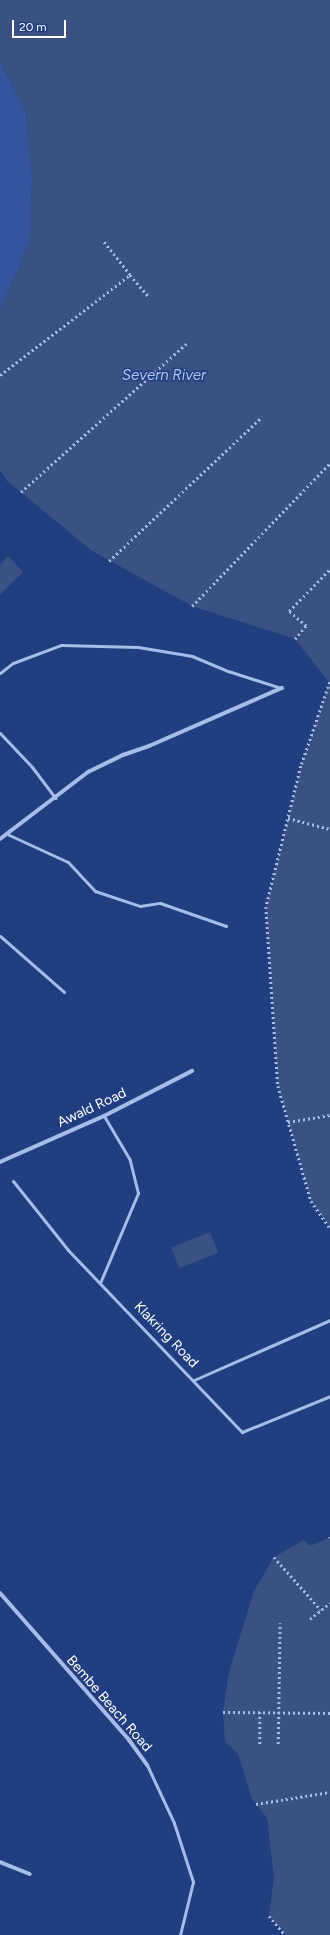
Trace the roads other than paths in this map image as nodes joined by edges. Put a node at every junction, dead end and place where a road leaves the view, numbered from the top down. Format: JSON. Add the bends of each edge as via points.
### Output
{"nodes":[{"id":1,"x":0,"y":673,"type":"edge"},
{"id":2,"x":282,"y":688,"type":"joint"},
{"id":3,"x":0,"y":733,"type":"edge"},
{"id":4,"x":55,"y":798,"type":"junction"},
{"id":5,"x":7,"y":834,"type":"junction"},
{"id":6,"x":0,"y":839,"type":"edge"},
{"id":7,"x":226,"y":926,"type":"dead end"},
{"id":8,"x":0,"y":936,"type":"edge"},
{"id":9,"x":64,"y":992,"type":"dead end"},
{"id":10,"x":192,"y":1071,"type":"dead end"},
{"id":11,"x":104,"y":1116,"type":"junction"},
{"id":12,"x":0,"y":1162,"type":"edge"},
{"id":13,"x":13,"y":1181,"type":"dead end"},
{"id":14,"x":100,"y":1283,"type":"junction"},
{"id":15,"x":330,"y":1320,"type":"edge"},
{"id":16,"x":194,"y":1380,"type":"junction"},
{"id":17,"x":330,"y":1396,"type":"edge"},
{"id":18,"x":0,"y":1593,"type":"edge"},
{"id":19,"x":147,"y":1765,"type":"joint"},
{"id":20,"x":0,"y":1862,"type":"edge"},
{"id":21,"x":30,"y":1874,"type":"dead end"},
{"id":22,"x":180,"y":1935,"type":"edge"}],
"edges":[{"from":1,"to":2,"type":"lane","via":[[13,663],[61,646],[138,647],[192,656],[228,671]]},
{"from":2,"to":4,"type":"street","via":[[106,763],[88,772]]},
{"from":3,"to":4,"type":"lane","via":[[32,767]]},
{"from":4,"to":5,"type":"street"},
{"from":5,"to":6,"type":"street"},
{"from":5,"to":7,"type":"lane","via":[[68,862],[95,891],[140,906],[160,903]]},
{"from":8,"to":9,"type":"lane"},
{"from":10,"to":11,"type":"street","name":"Awald Road"},
{"from":11,"to":12,"type":"street","name":"Awald Road"},
{"from":11,"to":14,"type":"lane","via":[[130,1160],[138,1193]]},
{"from":13,"to":14,"type":"lane","name":"Klakring Road","via":[[68,1250]]},
{"from":14,"to":16,"type":"lane","name":"Klakring Road"},
{"from":15,"to":16,"type":"lane"},
{"from":16,"to":17,"type":"lane","name":"Klakring Road","via":[[242,1432]]},
{"from":18,"to":19,"type":"street","name":"Bembe Beach Road","via":[[129,1740]]},
{"from":19,"to":22,"type":"lane","name":"Bembe Beach Road","via":[[174,1824],[193,1882]]},
{"from":20,"to":21,"type":"street"}]}
